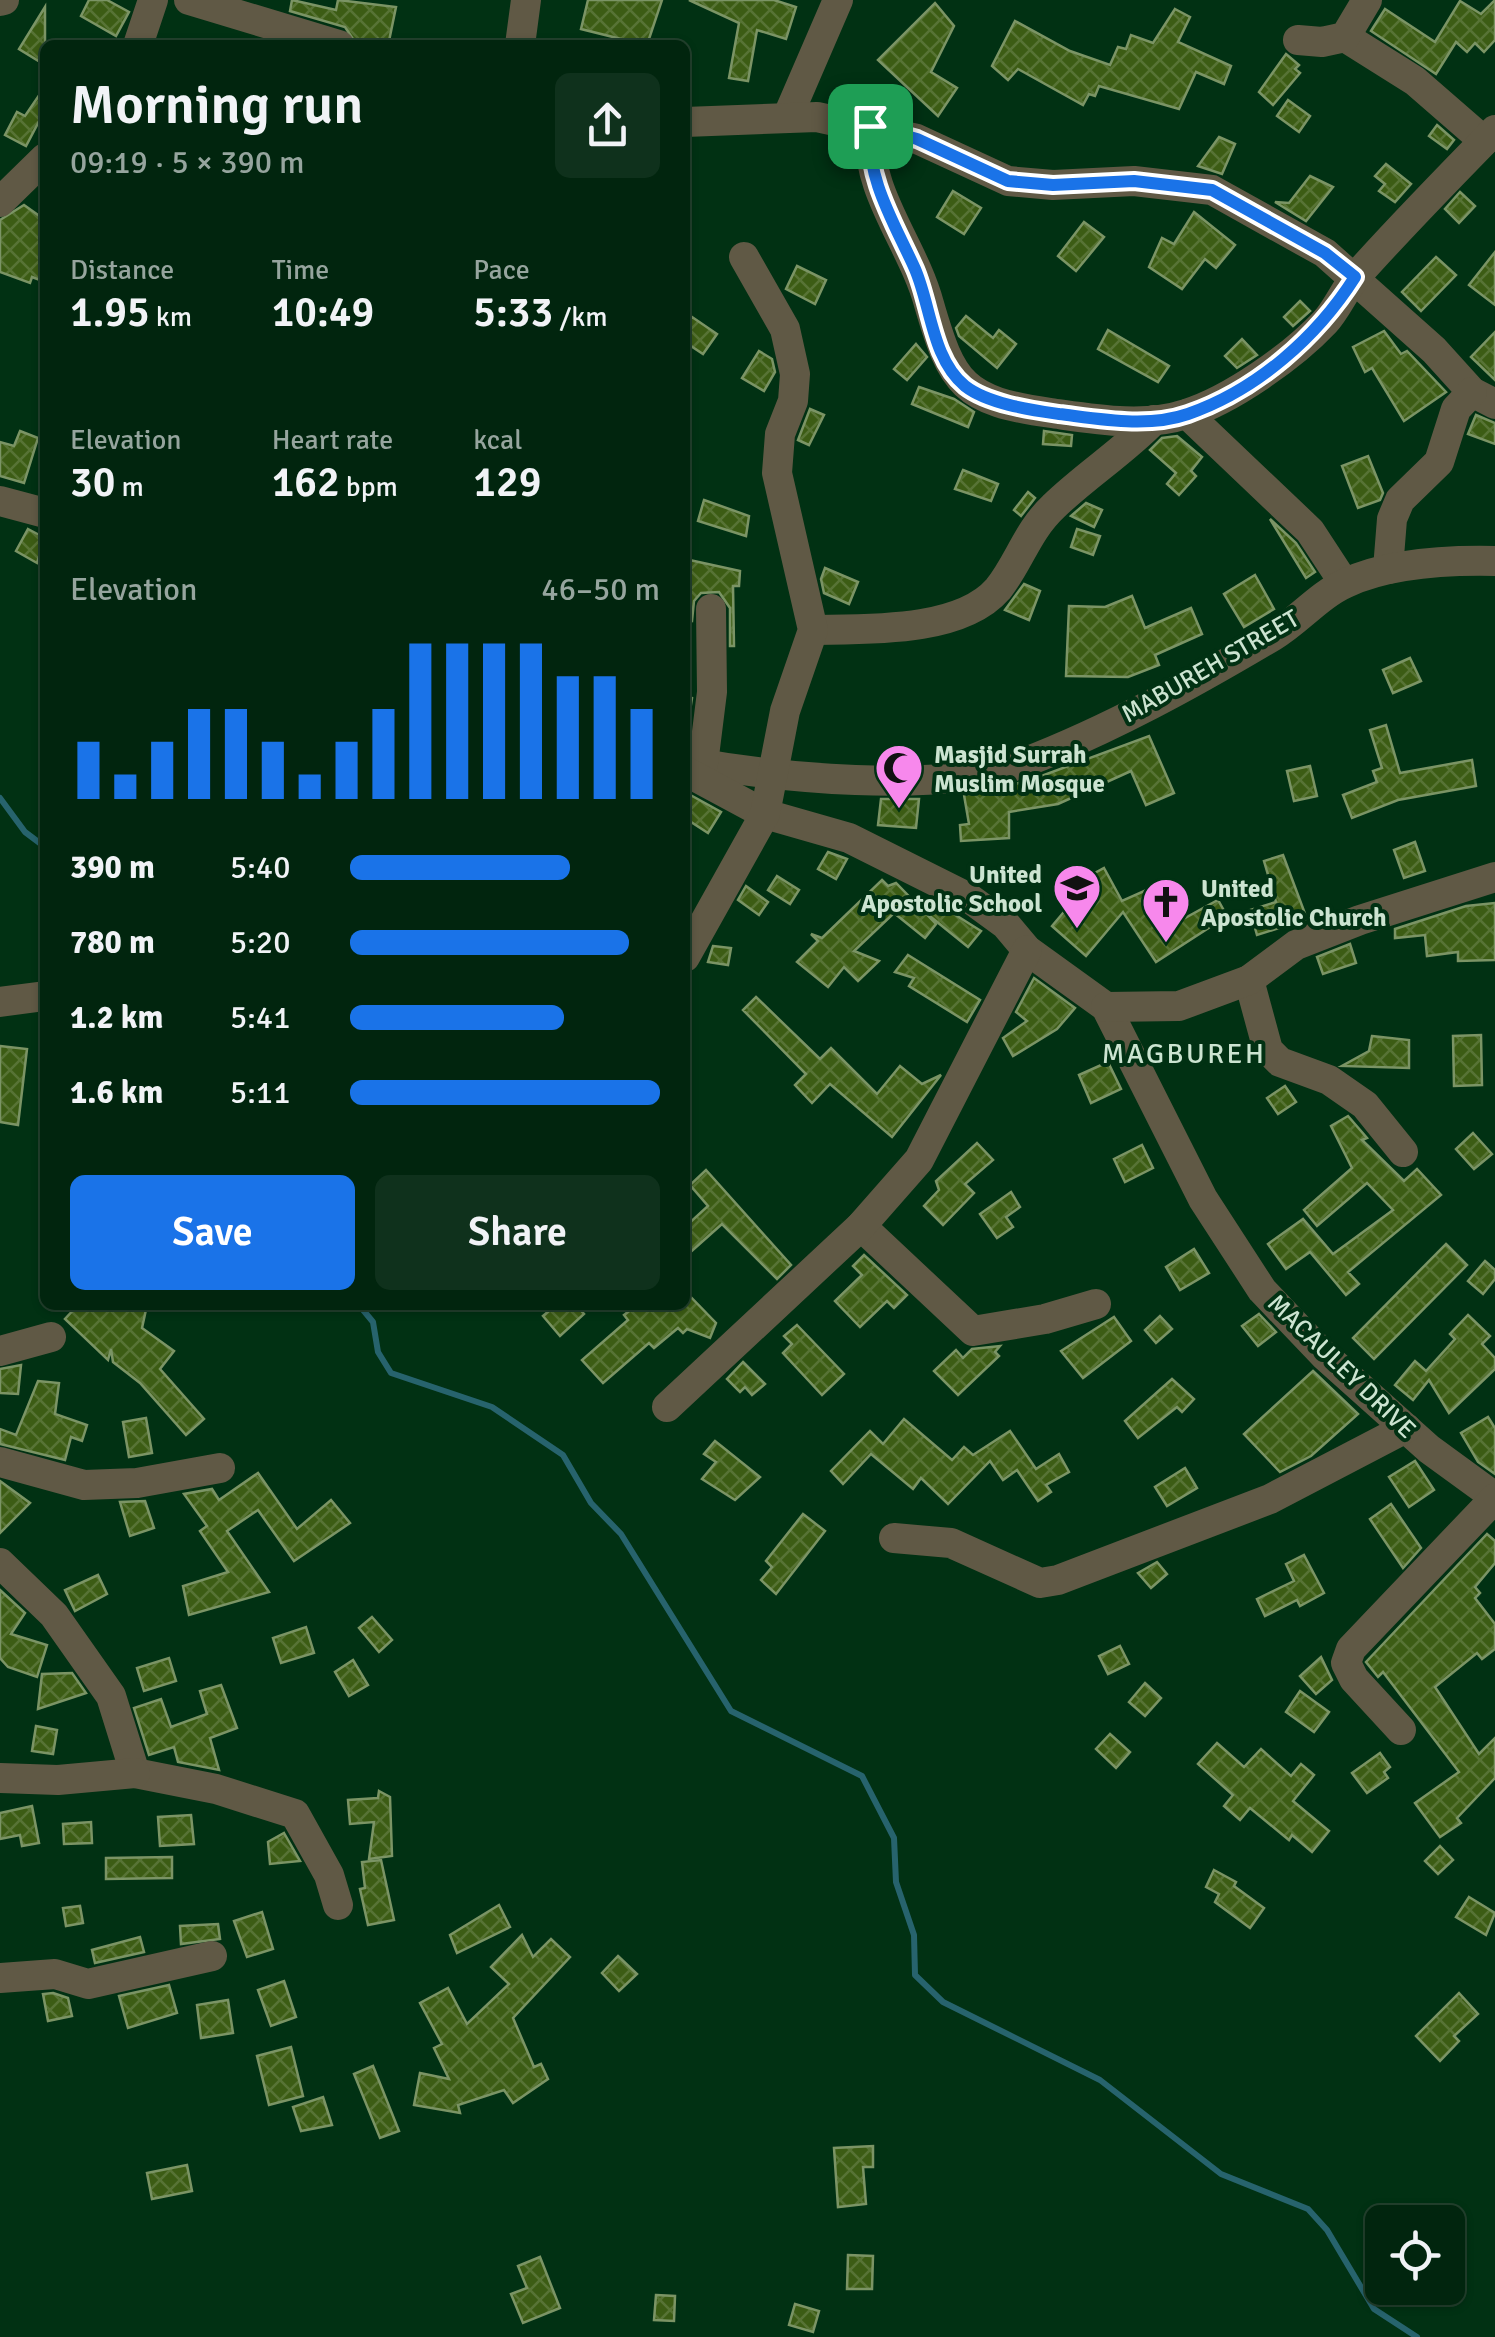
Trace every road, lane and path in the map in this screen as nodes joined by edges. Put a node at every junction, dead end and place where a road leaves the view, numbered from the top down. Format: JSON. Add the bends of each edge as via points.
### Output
{"nodes":[{"id":1,"x":153,"y":0,"type":"edge"},
{"id":2,"x":190,"y":0,"type":"edge"},
{"id":3,"x":526,"y":0,"type":"edge"},
{"id":4,"x":838,"y":0,"type":"edge"},
{"id":5,"x":1367,"y":0,"type":"edge"},
{"id":6,"x":1345,"y":37,"type":"junction"},
{"id":7,"x":140,"y":40,"type":"edge"},
{"id":8,"x":322,"y":40,"type":"edge"},
{"id":9,"x":521,"y":40,"type":"edge"},
{"id":10,"x":1298,"y":40,"type":"dead end"},
{"id":11,"x":787,"y":118,"type":"junction"},
{"id":12,"x":690,"y":122,"type":"edge"},
{"id":13,"x":870,"y":126,"type":"junction"},
{"id":14,"x":1489,"y":136,"type":"edge"},
{"id":15,"x":40,"y":163,"type":"edge"},
{"id":16,"x":0,"y":202,"type":"edge"},
{"id":17,"x":744,"y":257,"type":"dead end"},
{"id":18,"x":1355,"y":277,"type":"junction"},
{"id":19,"x":1484,"y":398,"type":"edge"},
{"id":20,"x":1188,"y":414,"type":"junction"},
{"id":21,"x":1154,"y":420,"type":"junction"},
{"id":22,"x":0,"y":501,"type":"edge"},
{"id":23,"x":40,"y":512,"type":"edge"},
{"id":24,"x":1495,"y":560,"type":"edge"},
{"id":25,"x":1388,"y":569,"type":"junction"},
{"id":26,"x":1344,"y":584,"type":"junction"},
{"id":27,"x":710,"y":610,"type":"dead end"},
{"id":28,"x":813,"y":630,"type":"junction"},
{"id":29,"x":691,"y":765,"type":"edge"},
{"id":30,"x":774,"y":774,"type":"junction"},
{"id":31,"x":765,"y":814,"type":"junction"},
{"id":32,"x":1495,"y":877,"type":"edge"},
{"id":33,"x":690,"y":948,"type":"edge"},
{"id":34,"x":1026,"y":950,"type":"junction"},
{"id":35,"x":1250,"y":980,"type":"junction"},
{"id":36,"x":40,"y":997,"type":"edge"},
{"id":37,"x":0,"y":1002,"type":"edge"},
{"id":38,"x":1106,"y":1007,"type":"junction"},
{"id":39,"x":1403,"y":1152,"type":"dead end"},
{"id":40,"x":861,"y":1226,"type":"junction"},
{"id":41,"x":1096,"y":1304,"type":"dead end"},
{"id":42,"x":51,"y":1337,"type":"dead end"},
{"id":43,"x":0,"y":1351,"type":"edge"},
{"id":44,"x":667,"y":1407,"type":"dead end"},
{"id":45,"x":1406,"y":1428,"type":"junction"},
{"id":46,"x":0,"y":1462,"type":"edge"},
{"id":47,"x":220,"y":1468,"type":"dead end"},
{"id":48,"x":1495,"y":1498,"type":"edge"},
{"id":49,"x":894,"y":1538,"type":"dead end"},
{"id":50,"x":0,"y":1564,"type":"edge"},
{"id":51,"x":1401,"y":1730,"type":"dead end"},
{"id":52,"x":135,"y":1773,"type":"junction"},
{"id":53,"x":0,"y":1778,"type":"edge"},
{"id":54,"x":338,"y":1905,"type":"dead end"},
{"id":55,"x":212,"y":1956,"type":"dead end"},
{"id":56,"x":0,"y":1978,"type":"edge"}],
"edges":[{"from":1,"to":7,"type":"street"},
{"from":2,"to":8,"type":"street"},
{"from":3,"to":9,"type":"street"},
{"from":4,"to":11,"type":"street"},
{"from":5,"to":6,"type":"street"},
{"from":6,"to":10,"type":"street"},
{"from":6,"to":14,"type":"street"},
{"from":11,"to":12,"type":"street"},
{"from":11,"to":13,"type":"street"},
{"from":13,"to":18,"type":"street","via":[[917,139],[1008,181],[1134,181],[1212,190]]},
{"from":13,"to":21,"type":"street","via":[[868,150],[878,188],[929,304],[933,330],[965,386],[1038,411]]},
{"from":14,"to":18,"type":"street"},
{"from":15,"to":16,"type":"street"},
{"from":17,"to":28,"type":"street","via":[[785,329],[795,374],[777,472]]},
{"from":18,"to":19,"type":"street"},
{"from":18,"to":20,"type":"street","via":[[1304,342]]},
{"from":19,"to":25,"type":"street","via":[[1456,409],[1439,462],[1400,500]]},
{"from":20,"to":21,"type":"street"},
{"from":20,"to":26,"type":"street","via":[[1310,531]]},
{"from":21,"to":28,"type":"street","via":[[1054,506],[1024,540],[998,588],[972,609],[923,624]]},
{"from":22,"to":23,"type":"street"},
{"from":24,"to":25,"type":"street","name":"MABUREH STREET"},
{"from":25,"to":26,"type":"street","name":"MABUREH STREET"},
{"from":26,"to":30,"type":"street","name":"MABUREH STREET","via":[[1260,643],[1021,764],[889,780]]},
{"from":27,"to":29,"type":"street","via":[[712,692]]},
{"from":28,"to":30,"type":"street","via":[[785,710]]},
{"from":29,"to":30,"type":"street","name":"MABUREH STREET"},
{"from":29,"to":31,"type":"street","name":"MACAULEY DRIVE"},
{"from":30,"to":31,"type":"street"},
{"from":31,"to":33,"type":"street"},
{"from":31,"to":34,"type":"street","name":"MACAULEY DRIVE","via":[[900,860],[969,898]]},
{"from":32,"to":35,"type":"street","via":[[1296,945]]},
{"from":34,"to":38,"type":"street","name":"MACAULEY DRIVE"},
{"from":34,"to":40,"type":"street","via":[[934,1136]]},
{"from":35,"to":38,"type":"street","via":[[1179,1006]]},
{"from":35,"to":39,"type":"street","via":[[1268,1050],[1365,1105]]},
{"from":36,"to":37,"type":"street"},
{"from":38,"to":45,"type":"street","name":"MACAULEY DRIVE","via":[[1203,1199],[1262,1290]]},
{"from":40,"to":41,"type":"street","via":[[973,1330]]},
{"from":40,"to":44,"type":"street"},
{"from":42,"to":43,"type":"street"},
{"from":45,"to":48,"type":"street","name":"MACAULEY DRIVE"},
{"from":45,"to":49,"type":"street","via":[[1270,1500],[1058,1580],[1040,1583],[951,1544]]},
{"from":46,"to":47,"type":"street","via":[[84,1485]]},
{"from":48,"to":51,"type":"street","via":[[1351,1648],[1346,1663],[1354,1680]]},
{"from":50,"to":52,"type":"street","via":[[54,1615],[111,1696]]},
{"from":52,"to":53,"type":"street"},
{"from":52,"to":54,"type":"street","via":[[295,1814]]},
{"from":55,"to":56,"type":"street","via":[[88,1984],[55,1974]]}]}
